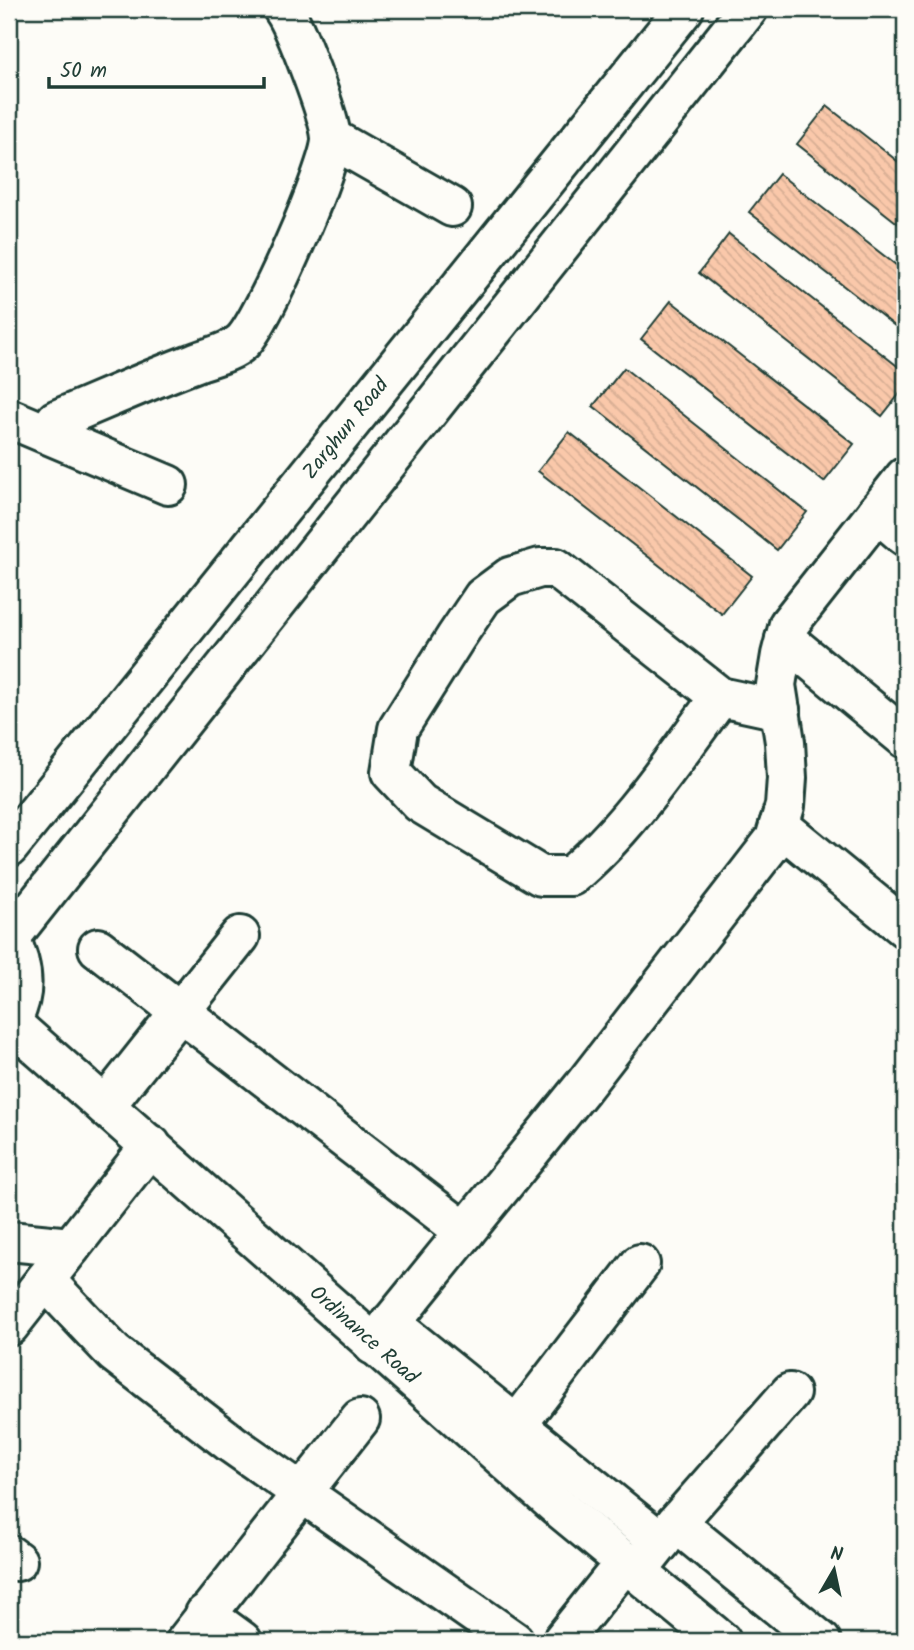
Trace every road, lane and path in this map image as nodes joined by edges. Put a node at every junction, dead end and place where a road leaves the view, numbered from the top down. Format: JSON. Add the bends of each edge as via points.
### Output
{"nodes":[{"id":1,"x":684,"y":9,"type":"edge"},
{"id":2,"x":747,"y":9,"type":"edge"},
{"id":3,"x":286,"y":10,"type":"edge"},
{"id":4,"x":331,"y":138,"type":"junction"},
{"id":5,"x":452,"y":207,"type":"dead end"},
{"id":6,"x":9,"y":418,"type":"edge"},
{"id":7,"x":56,"y":420,"type":"dead end"},
{"id":8,"x":905,"y":477,"type":"edge"},
{"id":9,"x":168,"y":485,"type":"dead end"},
{"id":10,"x":891,"y":524,"type":"edge"},
{"id":11,"x":785,"y":639,"type":"junction"},
{"id":12,"x":720,"y":696,"type":"junction"},
{"id":13,"x":780,"y":710,"type":"junction"},
{"id":14,"x":905,"y":738,"type":"edge"},
{"id":15,"x":779,"y":825,"type":"junction"},
{"id":16,"x":9,"y":847,"type":"edge"},
{"id":17,"x":905,"y":928,"type":"edge"},
{"id":18,"x":240,"y":936,"type":"dead end"},
{"id":19,"x":9,"y":937,"type":"edge"},
{"id":20,"x":98,"y":948,"type":"dead end"},
{"id":21,"x":181,"y":1011,"type":"junction"},
{"id":22,"x":10,"y":1024,"type":"edge"},
{"id":23,"x":105,"y":1106,"type":"junction"},
{"id":24,"x":151,"y":1145,"type":"junction"},
{"id":25,"x":465,"y":1232,"type":"junction"},
{"id":26,"x":9,"y":1241,"type":"edge"},
{"id":27,"x":71,"y":1247,"type":"junction"},
{"id":28,"x":640,"y":1264,"type":"dead end"},
{"id":29,"x":45,"y":1280,"type":"junction"},
{"id":30,"x":9,"y":1326,"type":"edge"},
{"id":31,"x":382,"y":1334,"type":"junction"},
{"id":32,"x":790,"y":1393,"type":"dead end"},
{"id":33,"x":360,"y":1419,"type":"dead end"},
{"id":34,"x":516,"y":1426,"type":"junction"},
{"id":35,"x":302,"y":1493,"type":"junction"},
{"id":36,"x":668,"y":1533,"type":"junction"},
{"id":37,"x":631,"y":1566,"type":"junction"},
{"id":38,"x":195,"y":1628,"type":"edge"},
{"id":39,"x":242,"y":1641,"type":"edge"},
{"id":40,"x":513,"y":1641,"type":"edge"},
{"id":41,"x":562,"y":1641,"type":"edge"},
{"id":42,"x":721,"y":1641,"type":"edge"},
{"id":43,"x":821,"y":1641,"type":"edge"}],
"edges":[{"from":1,"to":16,"type":"street","name":"Zarghun Road"},
{"from":2,"to":19,"type":"street"},
{"from":3,"to":4,"type":"street"},
{"from":4,"to":5,"type":"street"},
{"from":4,"to":7,"type":"street","via":[[313,202],[244,340],[229,351]]},
{"from":6,"to":9,"type":"street"},
{"from":8,"to":10,"type":"street"},
{"from":10,"to":11,"type":"street","via":[[789,624]]},
{"from":11,"to":13,"type":"street","via":[[776,685]]},
{"from":11,"to":14,"type":"street"},
{"from":12,"to":12,"type":"street","via":[[556,568],[540,568],[510,577],[484,597],[398,729],[391,772],[420,803],[541,876],[571,876],[622,823]]},
{"from":12,"to":13,"type":"street"},
{"from":13,"to":15,"type":"street","via":[[787,778]]},
{"from":15,"to":17,"type":"street"},
{"from":15,"to":25,"type":"street","via":[[775,839]]},
{"from":18,"to":21,"type":"street"},
{"from":19,"to":22,"type":"street","via":[[21,966],[22,993]]},
{"from":20,"to":21,"type":"street"},
{"from":21,"to":23,"type":"street"},
{"from":21,"to":25,"type":"street"},
{"from":22,"to":23,"type":"street","name":"Ordinance Road"},
{"from":23,"to":24,"type":"street","name":"Ordinance Road"},
{"from":24,"to":27,"type":"street"},
{"from":24,"to":31,"type":"street","name":"Ordinance Road"},
{"from":25,"to":31,"type":"street"},
{"from":26,"to":27,"type":"street"},
{"from":27,"to":29,"type":"street"},
{"from":28,"to":34,"type":"street"},
{"from":29,"to":30,"type":"street"},
{"from":29,"to":35,"type":"street","via":[[114,1353]]},
{"from":31,"to":34,"type":"street"},
{"from":31,"to":37,"type":"street","name":"Ordinance Road","via":[[557,1506]]},
{"from":32,"to":36,"type":"street"},
{"from":33,"to":35,"type":"street"},
{"from":34,"to":36,"type":"street"},
{"from":35,"to":38,"type":"street"},
{"from":35,"to":40,"type":"street"},
{"from":36,"to":37,"type":"street"},
{"from":36,"to":43,"type":"street"},
{"from":37,"to":41,"type":"street"},
{"from":37,"to":42,"type":"street","name":"Ordinance Road"},
{"from":38,"to":39,"type":"street"}]}
